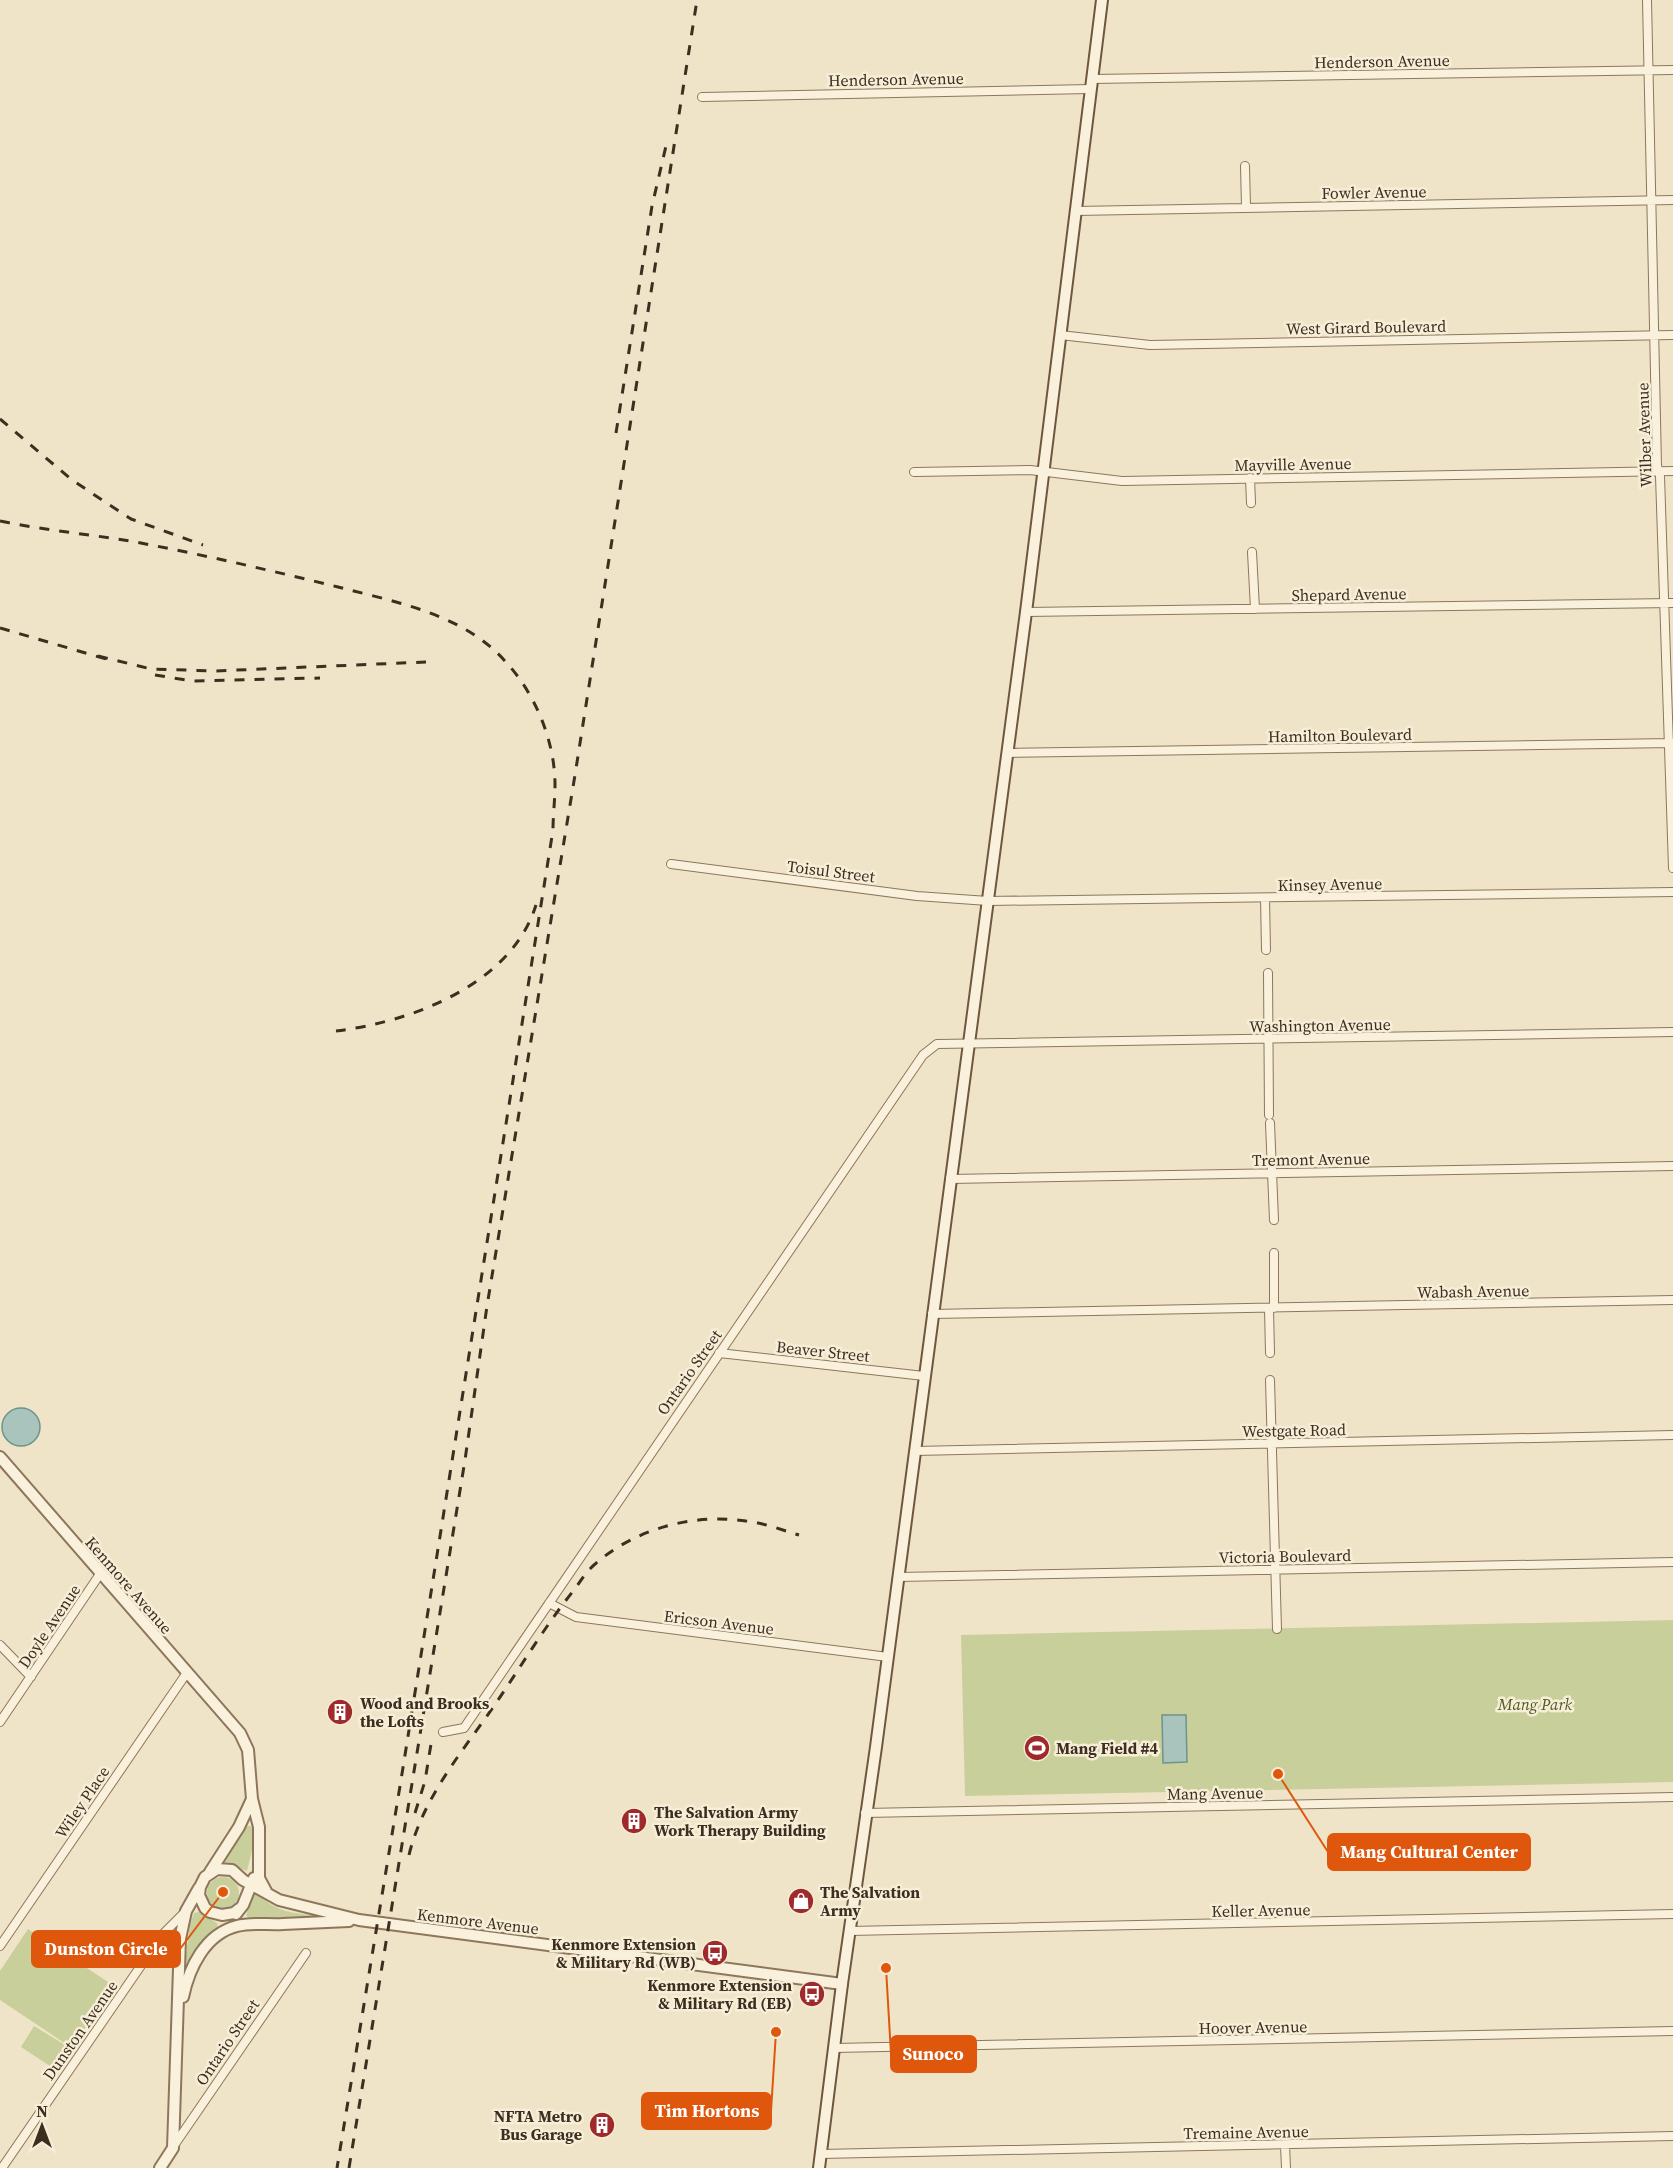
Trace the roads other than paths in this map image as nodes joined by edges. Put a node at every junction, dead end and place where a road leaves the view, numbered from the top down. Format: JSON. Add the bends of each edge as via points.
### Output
{"nodes":[{"id":1,"x":1102,"y":0,"type":"edge"},
{"id":2,"x":1647,"y":0,"type":"edge"},
{"id":3,"x":1673,"y":70,"type":"edge"},
{"id":4,"x":1648,"y":71,"type":"junction"},
{"id":5,"x":1091,"y":84,"type":"junction"},
{"id":6,"x":702,"y":97,"type":"dead end"},
{"id":7,"x":1245,"y":166,"type":"dead end"},
{"id":8,"x":1652,"y":200,"type":"junction"},
{"id":9,"x":1673,"y":200,"type":"edge"},
{"id":10,"x":1246,"y":207,"type":"junction"},
{"id":11,"x":1075,"y":211,"type":"junction"},
{"id":12,"x":1060,"y":335,"type":"junction"},
{"id":13,"x":1673,"y":335,"type":"edge"},
{"id":14,"x":1654,"y":336,"type":"junction"},
{"id":15,"x":1657,"y":471,"type":"junction"},
{"id":16,"x":1673,"y":471,"type":"edge"},
{"id":17,"x":914,"y":472,"type":"dead end"},
{"id":18,"x":1043,"y":472,"type":"junction"},
{"id":19,"x":1250,"y":478,"type":"junction"},
{"id":20,"x":1251,"y":503,"type":"dead end"},
{"id":21,"x":1252,"y":552,"type":"dead end"},
{"id":22,"x":1669,"y":603,"type":"edge"},
{"id":23,"x":1255,"y":609,"type":"junction"},
{"id":24,"x":1026,"y":612,"type":"junction"},
{"id":25,"x":1671,"y":743,"type":"edge"},
{"id":26,"x":1007,"y":753,"type":"junction"},
{"id":27,"x":671,"y":864,"type":"dead end"},
{"id":28,"x":1673,"y":868,"type":"edge"},
{"id":29,"x":1673,"y":892,"type":"edge"},
{"id":30,"x":1265,"y":898,"type":"junction"},
{"id":31,"x":988,"y":901,"type":"junction"},
{"id":32,"x":1266,"y":950,"type":"dead end"},
{"id":33,"x":1268,"y":973,"type":"dead end"},
{"id":34,"x":1673,"y":1032,"type":"edge"},
{"id":35,"x":1269,"y":1039,"type":"junction"},
{"id":36,"x":968,"y":1045,"type":"junction"},
{"id":37,"x":1673,"y":1166,"type":"edge"},
{"id":38,"x":1272,"y":1173,"type":"junction"},
{"id":39,"x":950,"y":1179,"type":"junction"},
{"id":40,"x":1274,"y":1220,"type":"dead end"},
{"id":41,"x":1274,"y":1252,"type":"dead end"},
{"id":42,"x":1673,"y":1300,"type":"edge"},
{"id":43,"x":1272,"y":1308,"type":"junction"},
{"id":44,"x":932,"y":1314,"type":"junction"},
{"id":45,"x":719,"y":1353,"type":"junction"},
{"id":46,"x":1270,"y":1353,"type":"dead end"},
{"id":47,"x":924,"y":1376,"type":"junction"},
{"id":48,"x":1270,"y":1380,"type":"dead end"},
{"id":49,"x":1673,"y":1435,"type":"edge"},
{"id":50,"x":1272,"y":1444,"type":"junction"},
{"id":51,"x":915,"y":1450,"type":"junction"},
{"id":52,"x":0,"y":1457,"type":"edge"},
{"id":53,"x":1673,"y":1562,"type":"edge"},
{"id":54,"x":1275,"y":1569,"type":"junction"},
{"id":55,"x":100,"y":1574,"type":"junction"},
{"id":56,"x":898,"y":1577,"type":"junction"},
{"id":57,"x":549,"y":1603,"type":"junction"},
{"id":58,"x":1277,"y":1629,"type":"dead end"},
{"id":59,"x":0,"y":1645,"type":"edge"},
{"id":60,"x":888,"y":1657,"type":"junction"},
{"id":61,"x":186,"y":1674,"type":"junction"},
{"id":62,"x":31,"y":1677,"type":"junction"},
{"id":63,"x":0,"y":1722,"type":"edge"},
{"id":64,"x":443,"y":1732,"type":"dead end"},
{"id":65,"x":1673,"y":1797,"type":"edge"},
{"id":66,"x":252,"y":1799,"type":"junction"},
{"id":67,"x":865,"y":1813,"type":"junction"},
{"id":68,"x":209,"y":1872,"type":"junction"},
{"id":69,"x":252,"y":1881,"type":"junction"},
{"id":70,"x":200,"y":1887,"type":"junction"},
{"id":71,"x":239,"y":1909,"type":"junction"},
{"id":72,"x":186,"y":1911,"type":"junction"},
{"id":73,"x":1673,"y":1914,"type":"edge"},
{"id":74,"x":216,"y":1915,"type":"junction"},
{"id":75,"x":232,"y":1919,"type":"junction"},
{"id":76,"x":359,"y":1920,"type":"junction"},
{"id":77,"x":250,"y":1924,"type":"junction"},
{"id":78,"x":226,"y":1930,"type":"junction"},
{"id":79,"x":849,"y":1931,"type":"junction"},
{"id":80,"x":0,"y":1946,"type":"edge"},
{"id":81,"x":306,"y":1953,"type":"dead end"},
{"id":82,"x":842,"y":1984,"type":"junction"},
{"id":83,"x":177,"y":2030,"type":"junction"},
{"id":84,"x":1673,"y":2031,"type":"edge"},
{"id":85,"x":834,"y":2048,"type":"junction"},
{"id":86,"x":1673,"y":2136,"type":"edge"},
{"id":87,"x":1285,"y":2145,"type":"junction"},
{"id":88,"x":172,"y":2148,"type":"junction"},
{"id":89,"x":821,"y":2154,"type":"junction"},
{"id":90,"x":2,"y":2168,"type":"edge"},
{"id":91,"x":160,"y":2168,"type":"edge"},
{"id":92,"x":819,"y":2168,"type":"edge"},
{"id":93,"x":1286,"y":2168,"type":"edge"}],
"edges":[{"from":1,"to":5,"type":"main road"},
{"from":2,"to":4,"type":"street","name":"Wilber Avenue"},
{"from":3,"to":4,"type":"street","name":"Henderson Avenue"},
{"from":4,"to":5,"type":"street","name":"Henderson Avenue"},
{"from":4,"to":8,"type":"street","name":"Wilber Avenue"},
{"from":5,"to":6,"type":"street","name":"Henderson Avenue"},
{"from":5,"to":11,"type":"main road"},
{"from":7,"to":10,"type":"street"},
{"from":8,"to":9,"type":"street","name":"Fowler Avenue"},
{"from":8,"to":10,"type":"street","name":"Fowler Avenue"},
{"from":8,"to":14,"type":"street","name":"Wilber Avenue"},
{"from":10,"to":11,"type":"street","name":"Fowler Avenue"},
{"from":11,"to":12,"type":"main road"},
{"from":12,"to":14,"type":"street","name":"West Girard Boulevard","via":[[1150,345]]},
{"from":12,"to":18,"type":"main road"},
{"from":13,"to":14,"type":"street","name":"West Girard Boulevard"},
{"from":14,"to":15,"type":"street","name":"Wilber Avenue"},
{"from":15,"to":16,"type":"street","name":"Mayville Avenue"},
{"from":15,"to":19,"type":"street","name":"Mayville Avenue"},
{"from":15,"to":22,"type":"street","name":"Wilber Avenue"},
{"from":17,"to":18,"type":"street","name":"Mayville Avenue"},
{"from":18,"to":19,"type":"street","name":"Mayville Avenue","via":[[1122,481]]},
{"from":18,"to":24,"type":"main road"},
{"from":19,"to":20,"type":"street"},
{"from":21,"to":23,"type":"street"},
{"from":22,"to":23,"type":"street","name":"Shepard Avenue"},
{"from":22,"to":25,"type":"street","name":"Wilber Avenue"},
{"from":23,"to":24,"type":"street","name":"Shepard Avenue"},
{"from":24,"to":26,"type":"main road"},
{"from":25,"to":26,"type":"street","name":"Hamilton Boulevard"},
{"from":25,"to":28,"type":"street","name":"Wilber Avenue"},
{"from":26,"to":31,"type":"main road"},
{"from":27,"to":31,"type":"street","name":"Toisul Street","via":[[917,896]]},
{"from":29,"to":30,"type":"street","name":"Kinsey Avenue"},
{"from":30,"to":31,"type":"street","name":"Kinsey Avenue"},
{"from":30,"to":32,"type":"street"},
{"from":31,"to":36,"type":"main road"},
{"from":33,"to":35,"type":"street"},
{"from":34,"to":35,"type":"street","name":"Washington Avenue"},
{"from":35,"to":36,"type":"street","name":"Washington Avenue"},
{"from":35,"to":38,"type":"street"},
{"from":36,"to":39,"type":"main road"},
{"from":36,"to":45,"type":"street","name":"Ontario Street","via":[[937,1044],[923,1055]]},
{"from":37,"to":38,"type":"street","name":"Tremont Avenue"},
{"from":38,"to":39,"type":"street","name":"Tremont Avenue"},
{"from":38,"to":40,"type":"street"},
{"from":39,"to":44,"type":"main road"},
{"from":41,"to":43,"type":"street"},
{"from":42,"to":43,"type":"street","name":"Wabash Avenue"},
{"from":43,"to":44,"type":"street","name":"Wabash Avenue"},
{"from":43,"to":46,"type":"street"},
{"from":44,"to":47,"type":"main road"},
{"from":45,"to":47,"type":"street","name":"Beaver Street"},
{"from":45,"to":57,"type":"street","name":"Ontario Street"},
{"from":47,"to":51,"type":"main road"},
{"from":48,"to":50,"type":"street"},
{"from":49,"to":50,"type":"street","name":"Westgate Road"},
{"from":50,"to":51,"type":"street","name":"Westgate Road"},
{"from":50,"to":54,"type":"street"},
{"from":51,"to":56,"type":"main road"},
{"from":52,"to":55,"type":"main road","name":"Kenmore Avenue"},
{"from":53,"to":54,"type":"street","name":"Victoria Boulevard"},
{"from":54,"to":56,"type":"street","name":"Victoria Boulevard"},
{"from":54,"to":58,"type":"street"},
{"from":55,"to":61,"type":"main road","name":"Kenmore Avenue"},
{"from":55,"to":62,"type":"street","name":"Doyle Avenue"},
{"from":56,"to":60,"type":"main road"},
{"from":57,"to":60,"type":"street","name":"Ericson Avenue","via":[[576,1617]]},
{"from":57,"to":64,"type":"street","name":"Ontario Street","via":[[464,1728]]},
{"from":59,"to":62,"type":"street"},
{"from":60,"to":67,"type":"main road"},
{"from":61,"to":66,"type":"main road","name":"Kenmore Avenue","via":[[240,1733],[248,1750]]},
{"from":61,"to":80,"type":"street","name":"Wiley Place"},
{"from":62,"to":63,"type":"street","name":"Doyle Avenue"},
{"from":65,"to":67,"type":"street","name":"Mang Avenue"},
{"from":66,"to":68,"type":"main road","name":"Kenmore Avenue","via":[[239,1827]]},
{"from":66,"to":69,"type":"main road","name":"Kenmore Avenue","via":[[259,1827]]},
{"from":67,"to":79,"type":"main road"},
{"from":68,"to":69,"type":"main road","via":[[224,1868]]},
{"from":68,"to":70,"type":"main road"},
{"from":69,"to":71,"type":"main road"},
{"from":69,"to":76,"type":"main road","name":"Kenmore Avenue","via":[[279,1900]]},
{"from":70,"to":72,"type":"main road","name":"Ontario Street"},
{"from":70,"to":74,"type":"main road","via":[[201,1902]]},
{"from":71,"to":74,"type":"main road","via":[[228,1915]]},
{"from":71,"to":75,"type":"main road"},
{"from":72,"to":83,"type":"main road","name":"Ontario Street","via":[[180,1940]]},
{"from":72,"to":90,"type":"street","name":"Dunston Avenue","via":[[162,1935]]},
{"from":73,"to":79,"type":"street","name":"Keller Avenue"},
{"from":74,"to":75,"type":"main road"},
{"from":75,"to":77,"type":"main road"},
{"from":75,"to":78,"type":"main road"},
{"from":76,"to":77,"type":"main road","name":"Kenmore Avenue"},
{"from":76,"to":82,"type":"main road","name":"Kenmore Avenue"},
{"from":77,"to":78,"type":"main road","name":"Ontario Street"},
{"from":78,"to":83,"type":"main road","name":"Ontario Street","via":[[194,1962]]},
{"from":79,"to":82,"type":"main road"},
{"from":81,"to":88,"type":"street","name":"Ontario Street"},
{"from":82,"to":85,"type":"main road"},
{"from":83,"to":88,"type":"main road","name":"Ontario Street"},
{"from":84,"to":85,"type":"street","name":"Hoover Avenue"},
{"from":85,"to":89,"type":"main road"},
{"from":86,"to":87,"type":"street","name":"Tremaine Avenue"},
{"from":87,"to":89,"type":"street","name":"Tremaine Avenue"},
{"from":87,"to":93,"type":"street"},
{"from":88,"to":91,"type":"main road","name":"Ontario Street"},
{"from":89,"to":92,"type":"main road"}]}
